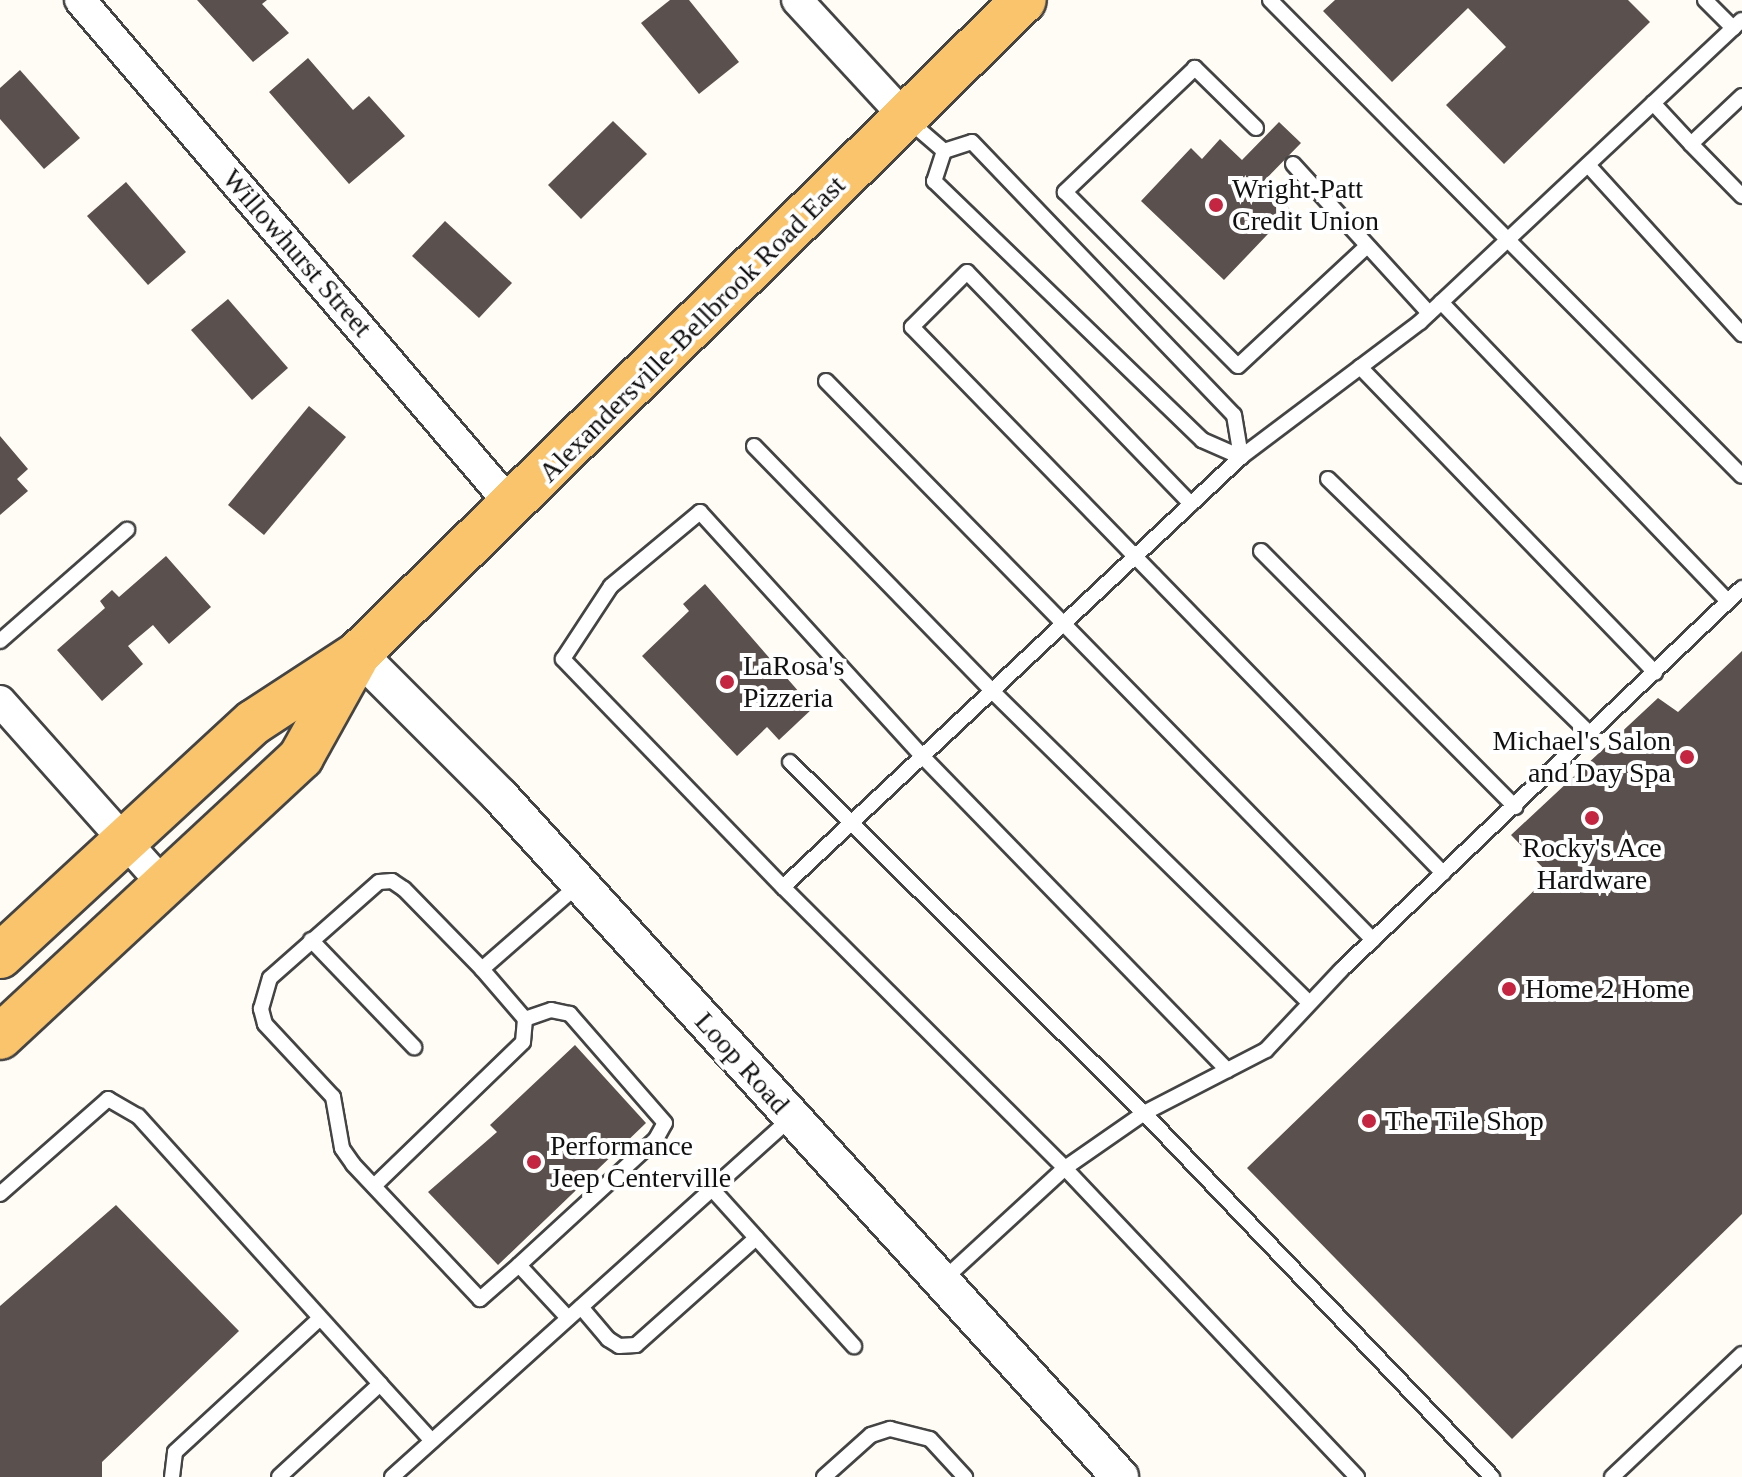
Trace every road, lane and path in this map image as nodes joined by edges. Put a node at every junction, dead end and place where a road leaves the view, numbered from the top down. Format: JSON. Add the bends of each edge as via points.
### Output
{"nodes":[{"id":1,"x":80,"y":0,"type":"edge"},
{"id":2,"x":797,"y":0,"type":"edge"},
{"id":3,"x":1024,"y":0,"type":"edge"},
{"id":4,"x":1270,"y":0,"type":"edge"},
{"id":5,"x":1705,"y":0,"type":"edge"},
{"id":6,"x":1738,"y":24,"type":"edge"},
{"id":7,"x":1742,"y":96,"type":"edge"},
{"id":8,"x":1653,"y":103,"type":"junction"},
{"id":9,"x":906,"y":118,"type":"junction"},
{"id":10,"x":1256,"y":128,"type":"dead end"},
{"id":11,"x":1691,"y":144,"type":"junction"},
{"id":12,"x":944,"y":151,"type":"junction"},
{"id":13,"x":1293,"y":164,"type":"dead end"},
{"id":14,"x":1588,"y":165,"type":"junction"},
{"id":15,"x":1742,"y":196,"type":"edge"},
{"id":16,"x":1509,"y":239,"type":"junction"},
{"id":17,"x":1367,"y":246,"type":"junction"},
{"id":18,"x":1441,"y":302,"type":"junction"},
{"id":19,"x":1429,"y":313,"type":"junction"},
{"id":20,"x":1742,"y":334,"type":"edge"},
{"id":21,"x":1360,"y":367,"type":"junction"},
{"id":22,"x":826,"y":381,"type":"dead end"},
{"id":23,"x":754,"y":446,"type":"dead end"},
{"id":24,"x":1241,"y":457,"type":"junction"},
{"id":25,"x":1742,"y":476,"type":"edge"},
{"id":26,"x":1328,"y":479,"type":"dead end"},
{"id":27,"x":1191,"y":504,"type":"junction"},
{"id":28,"x":512,"y":506,"type":"junction"},
{"id":29,"x":127,"y":530,"type":"dead end"},
{"id":30,"x":1261,"y":551,"type":"dead end"},
{"id":31,"x":1138,"y":555,"type":"junction"},
{"id":32,"x":1742,"y":588,"type":"edge"},
{"id":33,"x":1728,"y":601,"type":"junction"},
{"id":34,"x":1064,"y":624,"type":"junction"},
{"id":35,"x":0,"y":641,"type":"edge"},
{"id":36,"x":358,"y":654,"type":"junction"},
{"id":37,"x":1655,"y":673,"type":"junction"},
{"id":38,"x":992,"y":691,"type":"junction"},
{"id":39,"x":0,"y":701,"type":"edge"},
{"id":40,"x":1591,"y":735,"type":"junction"},
{"id":41,"x":922,"y":756,"type":"junction"},
{"id":42,"x":790,"y":762,"type":"dead end"},
{"id":43,"x":1515,"y":807,"type":"junction"},
{"id":44,"x":850,"y":825,"type":"junction"},
{"id":45,"x":122,"y":841,"type":"junction"},
{"id":46,"x":1443,"y":873,"type":"junction"},
{"id":47,"x":580,"y":884,"type":"junction"},
{"id":48,"x":164,"y":885,"type":"junction"},
{"id":49,"x":783,"y":887,"type":"junction"},
{"id":50,"x":311,"y":940,"type":"junction"},
{"id":51,"x":1373,"y":940,"type":"junction"},
{"id":52,"x":0,"y":956,"type":"edge"},
{"id":53,"x":482,"y":969,"type":"junction"},
{"id":54,"x":1310,"y":1003,"type":"junction"},
{"id":55,"x":525,"y":1019,"type":"junction"},
{"id":56,"x":0,"y":1037,"type":"edge"},
{"id":57,"x":414,"y":1047,"type":"dead end"},
{"id":58,"x":1227,"y":1070,"type":"junction"},
{"id":59,"x":1144,"y":1113,"type":"junction"},
{"id":60,"x":791,"y":1118,"type":"junction"},
{"id":61,"x":1065,"y":1168,"type":"junction"},
{"id":62,"x":374,"y":1186,"type":"junction"},
{"id":63,"x":712,"y":1189,"type":"junction"},
{"id":64,"x":0,"y":1194,"type":"edge"},
{"id":65,"x":756,"y":1238,"type":"junction"},
{"id":66,"x":519,"y":1265,"type":"junction"},
{"id":67,"x":940,"y":1283,"type":"junction"},
{"id":68,"x":581,"y":1307,"type":"junction"},
{"id":69,"x":320,"y":1318,"type":"junction"},
{"id":70,"x":568,"y":1318,"type":"junction"},
{"id":71,"x":854,"y":1346,"type":"dead end"},
{"id":72,"x":1742,"y":1354,"type":"edge"},
{"id":73,"x":380,"y":1384,"type":"junction"},
{"id":74,"x":432,"y":1441,"type":"junction"},
{"id":75,"x":172,"y":1477,"type":"edge"},
{"id":76,"x":279,"y":1477,"type":"edge"},
{"id":77,"x":392,"y":1477,"type":"edge"},
{"id":78,"x":824,"y":1477,"type":"edge"},
{"id":79,"x":965,"y":1477,"type":"edge"},
{"id":80,"x":1120,"y":1477,"type":"edge"},
{"id":81,"x":1357,"y":1477,"type":"edge"},
{"id":82,"x":1492,"y":1477,"type":"edge"},
{"id":83,"x":1612,"y":1477,"type":"edge"}],
"edges":[{"from":1,"to":28,"type":"street","name":"Willowhurst Street"},
{"from":2,"to":9,"type":"street"},
{"from":3,"to":9,"type":"main road","name":"Alexandersville-Bellbrook Road East"},
{"from":4,"to":16,"type":"lane"},
{"from":5,"to":6,"type":"lane"},
{"from":6,"to":8,"type":"lane"},
{"from":7,"to":11,"type":"lane"},
{"from":8,"to":11,"type":"lane"},
{"from":8,"to":14,"type":"lane"},
{"from":9,"to":12,"type":"lane"},
{"from":9,"to":28,"type":"main road","name":"Alexandersville-Bellbrook Road East"},
{"from":10,"to":17,"type":"lane","via":[[1195,68],[1065,192],[1238,366]]},
{"from":11,"to":15,"type":"lane"},
{"from":12,"to":24,"type":"lane","via":[[934,181],[1202,440]]},
{"from":12,"to":24,"type":"lane","via":[[972,142],[1234,415]]},
{"from":13,"to":17,"type":"lane"},
{"from":14,"to":16,"type":"lane"},
{"from":14,"to":20,"type":"lane"},
{"from":16,"to":18,"type":"lane"},
{"from":16,"to":25,"type":"lane"},
{"from":17,"to":19,"type":"lane"},
{"from":18,"to":19,"type":"lane"},
{"from":18,"to":33,"type":"lane"},
{"from":19,"to":21,"type":"lane"},
{"from":21,"to":24,"type":"lane"},
{"from":21,"to":37,"type":"lane"},
{"from":22,"to":34,"type":"lane"},
{"from":23,"to":38,"type":"lane"},
{"from":24,"to":27,"type":"lane"},
{"from":26,"to":40,"type":"lane"},
{"from":27,"to":31,"type":"lane"},
{"from":27,"to":31,"type":"lane","via":[[967,272],[912,327]]},
{"from":28,"to":36,"type":"main road","name":"Alexandersville-Bellbrook Road East"},
{"from":29,"to":35,"type":"lane"},
{"from":30,"to":43,"type":"lane"},
{"from":31,"to":34,"type":"lane"},
{"from":31,"to":46,"type":"lane"},
{"from":32,"to":33,"type":"lane"},
{"from":33,"to":37,"type":"lane"},
{"from":34,"to":38,"type":"lane"},
{"from":34,"to":51,"type":"lane"},
{"from":36,"to":45,"type":"main road","name":"Alexandersville-Bellbrook Road East","via":[[254,722]]},
{"from":36,"to":47,"type":"street","name":"Loop Road"},
{"from":36,"to":48,"type":"main road","name":"Alexandersville-Bellbrook Road East","via":[[301,757]]},
{"from":37,"to":40,"type":"lane"},
{"from":38,"to":41,"type":"lane"},
{"from":38,"to":54,"type":"lane"},
{"from":39,"to":45,"type":"street"},
{"from":40,"to":43,"type":"lane"},
{"from":41,"to":44,"type":"lane"},
{"from":41,"to":49,"type":"lane","via":[[700,512],[611,586],[563,659]]},
{"from":41,"to":58,"type":"lane"},
{"from":42,"to":44,"type":"lane"},
{"from":43,"to":46,"type":"lane"},
{"from":44,"to":49,"type":"lane"},
{"from":44,"to":59,"type":"lane"},
{"from":45,"to":48,"type":"street"},
{"from":45,"to":52,"type":"main road","name":"Alexandersville-Bellbrook Road East"},
{"from":46,"to":51,"type":"lane"},
{"from":47,"to":53,"type":"lane"},
{"from":47,"to":60,"type":"street","name":"Loop Road"},
{"from":48,"to":56,"type":"main road","name":"Alexandersville-Bellbrook Road East"},
{"from":49,"to":61,"type":"lane"},
{"from":50,"to":53,"type":"lane","via":[[366,889],[392,881]]},
{"from":50,"to":57,"type":"lane"},
{"from":50,"to":62,"type":"lane","via":[[270,978],[261,1009],[265,1024],[333,1097],[342,1148]]},
{"from":51,"to":54,"type":"lane"},
{"from":53,"to":55,"type":"lane"},
{"from":54,"to":58,"type":"lane","via":[[1266,1050]]},
{"from":55,"to":62,"type":"lane","via":[[523,1042],[514,1055]]},
{"from":55,"to":66,"type":"lane","via":[[551,1010],[570,1014],[665,1123],[656,1139]]},
{"from":58,"to":59,"type":"lane"},
{"from":59,"to":61,"type":"lane"},
{"from":59,"to":82,"type":"lane"},
{"from":60,"to":63,"type":"lane"},
{"from":60,"to":67,"type":"street","name":"Loop Road"},
{"from":61,"to":67,"type":"lane"},
{"from":61,"to":81,"type":"lane"},
{"from":62,"to":66,"type":"lane","via":[[480,1299]]},
{"from":63,"to":65,"type":"lane"},
{"from":63,"to":68,"type":"lane"},
{"from":64,"to":69,"type":"lane","via":[[108,1099],[125,1105]]},
{"from":65,"to":68,"type":"lane","via":[[636,1345],[619,1346],[608,1339]]},
{"from":65,"to":71,"type":"lane"},
{"from":66,"to":70,"type":"lane"},
{"from":67,"to":80,"type":"street","name":"Loop Road"},
{"from":68,"to":70,"type":"lane"},
{"from":69,"to":73,"type":"lane"},
{"from":69,"to":75,"type":"lane","via":[[175,1452]]},
{"from":70,"to":74,"type":"lane"},
{"from":72,"to":83,"type":"lane"},
{"from":73,"to":74,"type":"lane"},
{"from":73,"to":76,"type":"lane"},
{"from":74,"to":77,"type":"lane"},
{"from":78,"to":79,"type":"lane","via":[[871,1435],[890,1429],[930,1439]]}]}
